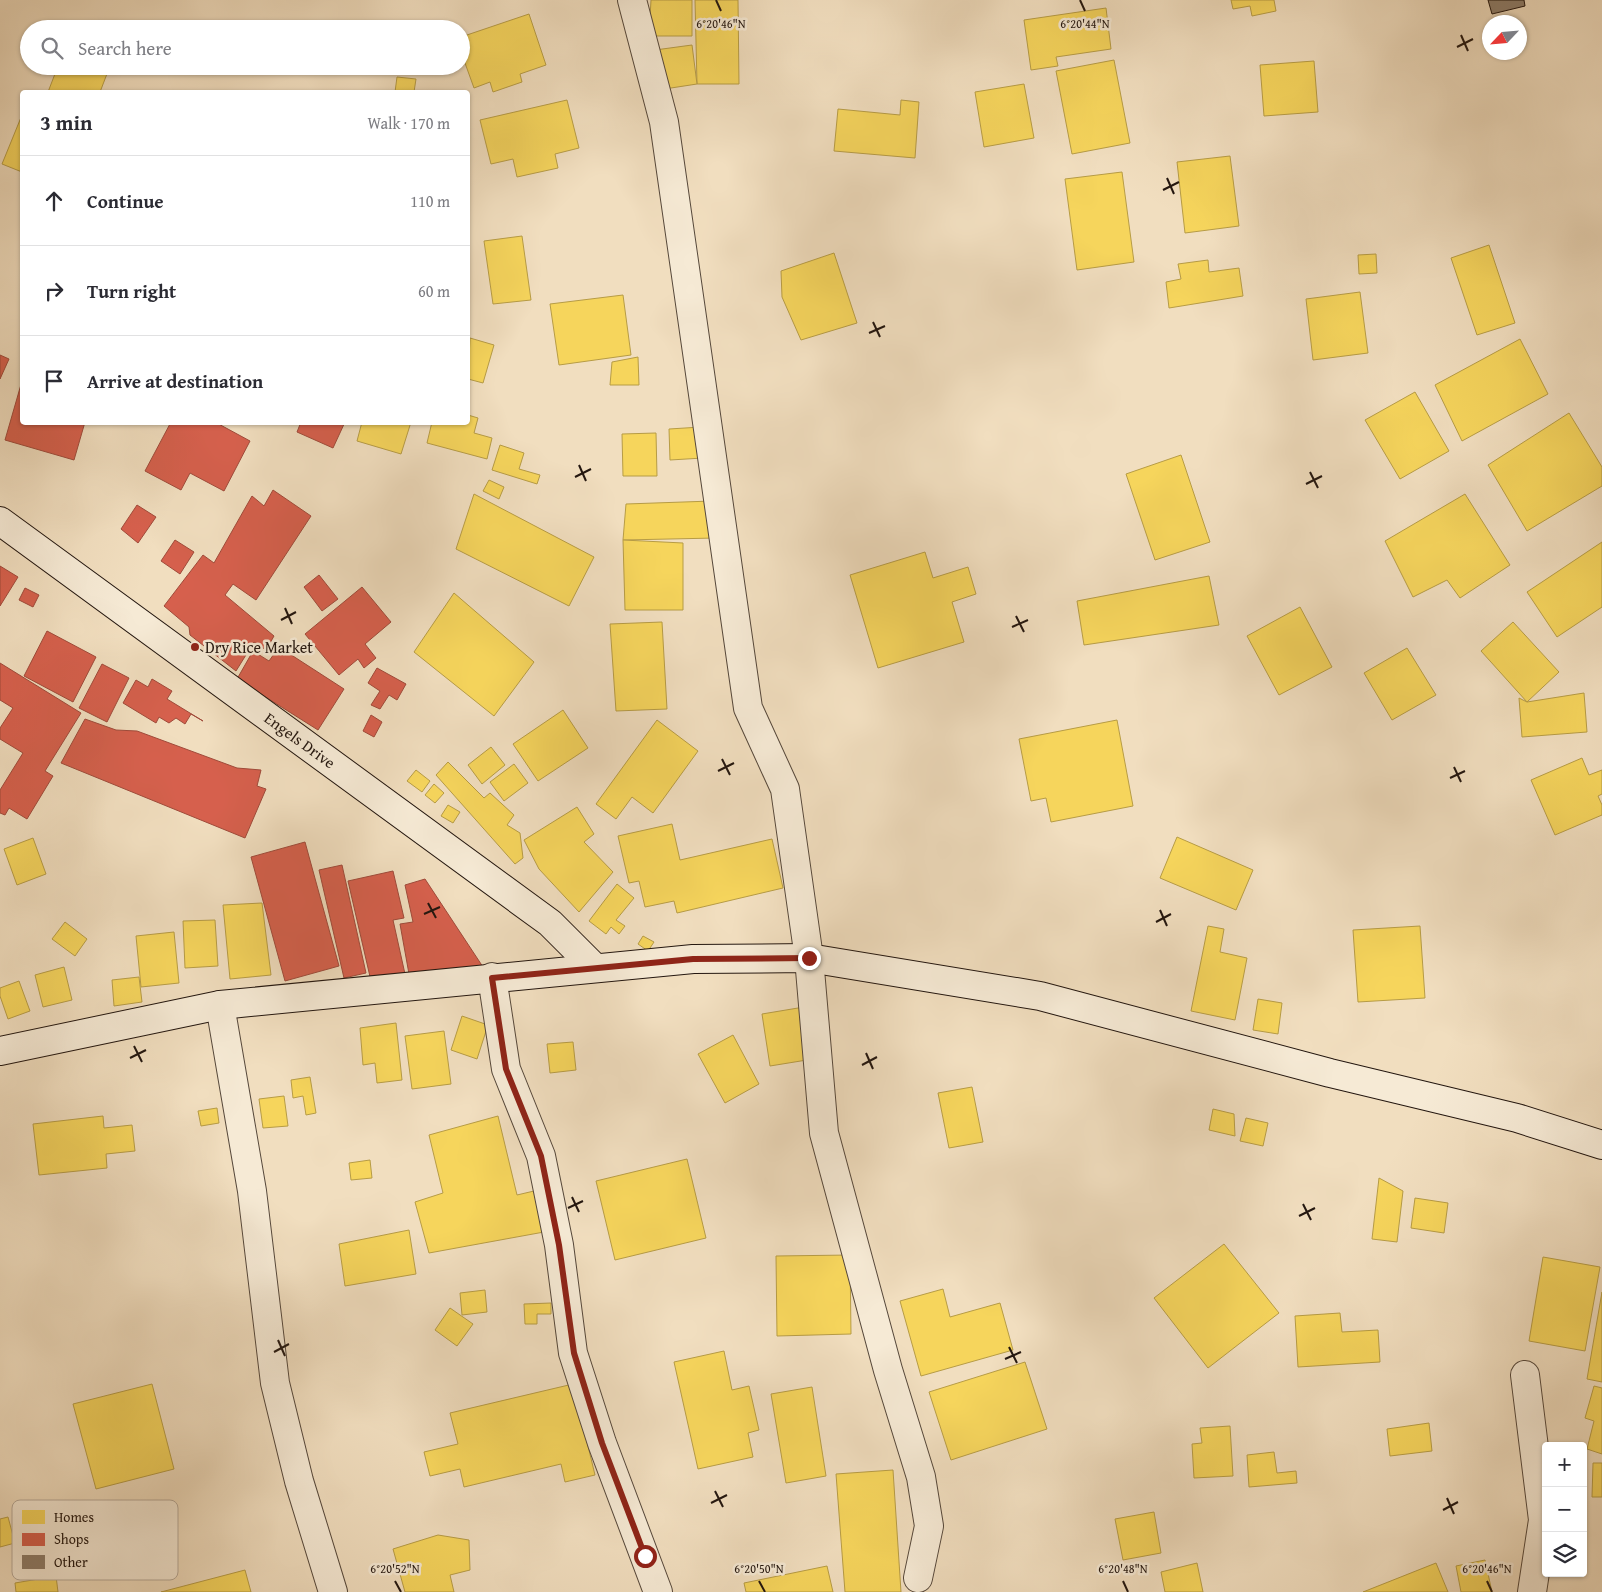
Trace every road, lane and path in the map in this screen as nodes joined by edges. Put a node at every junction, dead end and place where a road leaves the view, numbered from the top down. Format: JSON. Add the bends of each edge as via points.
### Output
{"nodes":[{"id":1,"x":632,"y":0,"type":"edge"},
{"id":2,"x":0,"y":521,"type":"edge"},
{"id":3,"x":809,"y":958,"type":"junction"},
{"id":4,"x":594,"y":967,"type":"junction"},
{"id":5,"x":492,"y":978,"type":"junction"},
{"id":6,"x":220,"y":1005,"type":"junction"},
{"id":7,"x":0,"y":1051,"type":"edge"},
{"id":8,"x":1602,"y":1144,"type":"edge"},
{"id":9,"x":1525,"y":1375,"type":"dead end"},
{"id":10,"x":918,"y":1578,"type":"dead end"},
{"id":11,"x":332,"y":1592,"type":"edge"},
{"id":12,"x":658,"y":1592,"type":"edge"},
{"id":13,"x":1532,"y":1592,"type":"edge"}],
"edges":[{"from":1,"to":3,"type":"street","via":[[664,122],[748,708],[785,789]]},
{"from":2,"to":4,"type":"street","name":"Engels Drive","via":[[550,923]]},
{"from":3,"to":4,"type":"street","via":[[693,959]]},
{"from":3,"to":8,"type":"street","via":[[1040,996],[1330,1073],[1517,1118]]},
{"from":3,"to":10,"type":"street","via":[[824,1133],[888,1370],[921,1476],[930,1526]]},
{"from":4,"to":5,"type":"street"},
{"from":5,"to":6,"type":"street"},
{"from":5,"to":12,"type":"street","via":[[506,1069],[541,1156],[559,1245],[574,1353],[602,1443]]},
{"from":6,"to":7,"type":"street"},
{"from":6,"to":11,"type":"street","via":[[252,1191],[275,1383],[299,1481]]},
{"from":9,"to":13,"type":"street","via":[[1543,1520]]}]}
